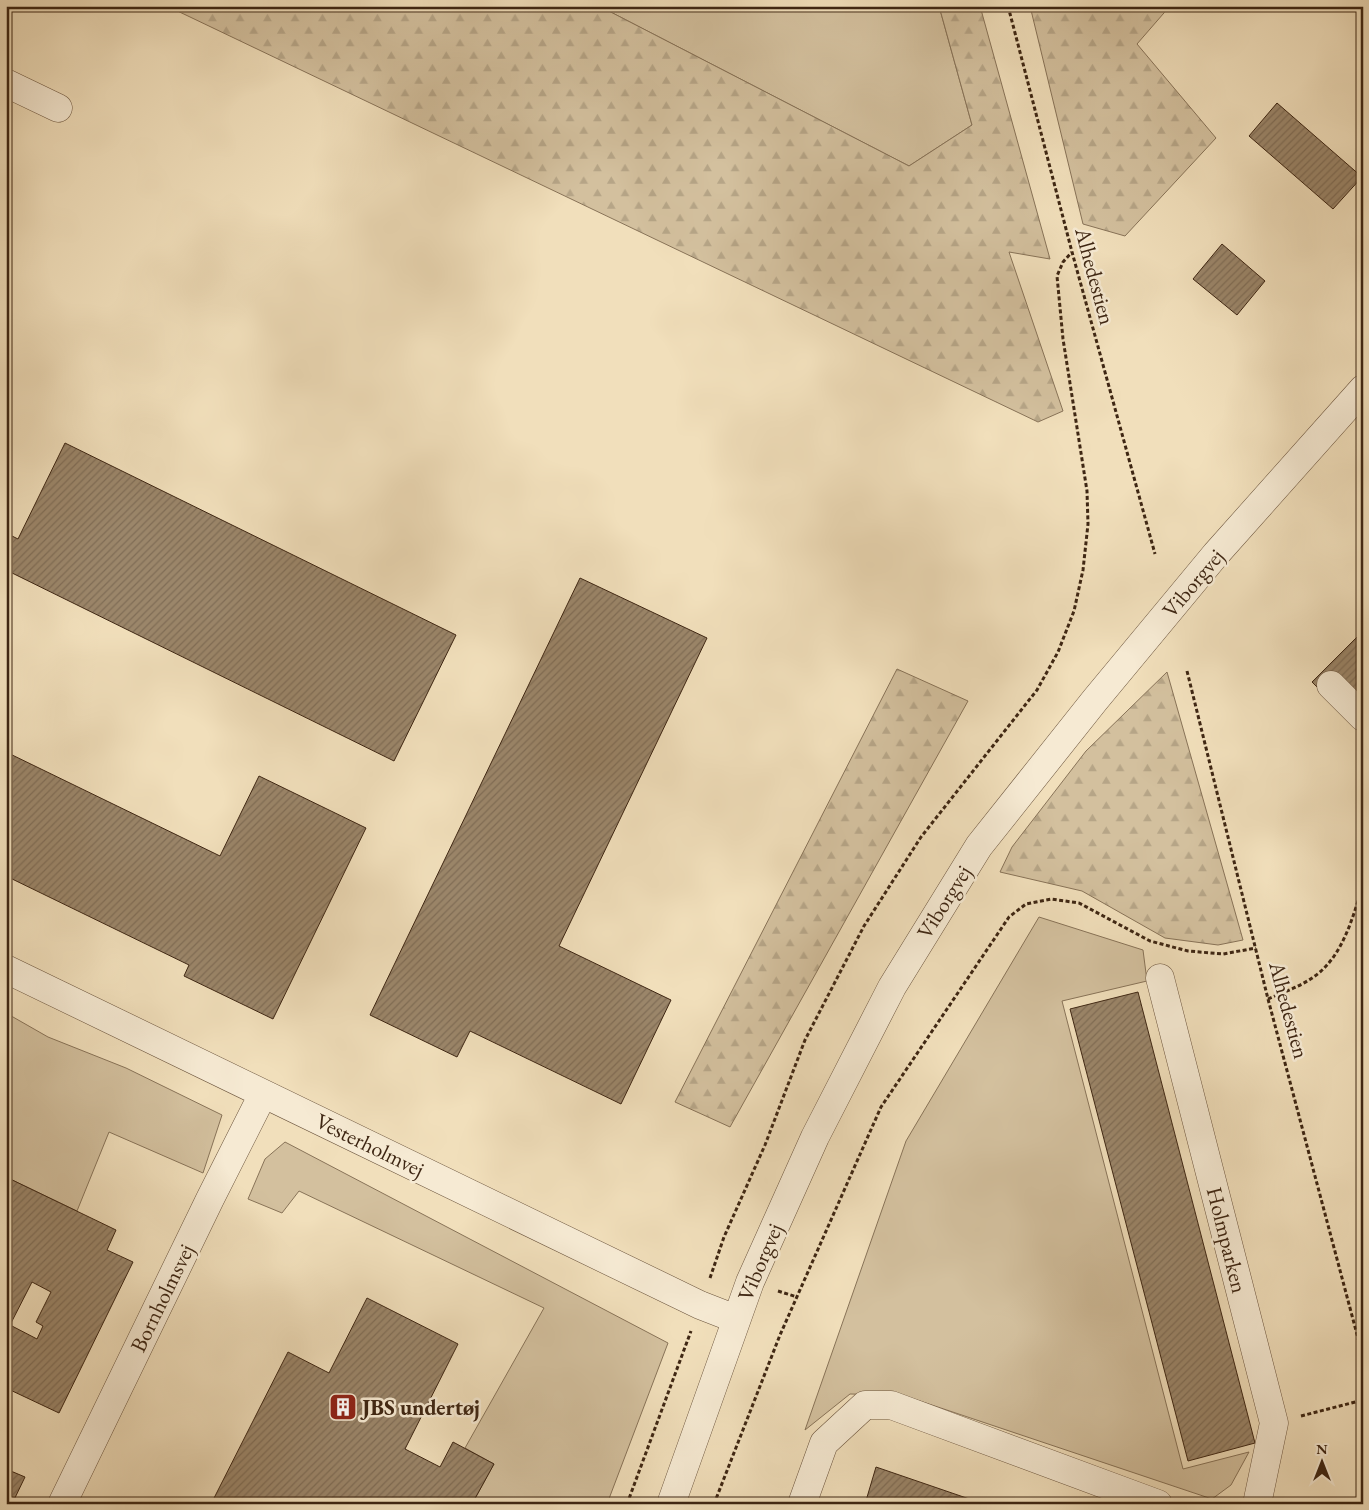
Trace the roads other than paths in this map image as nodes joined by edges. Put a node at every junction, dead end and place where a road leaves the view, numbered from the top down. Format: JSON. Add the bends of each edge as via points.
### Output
{"nodes":[{"id":1,"x":6,"y":83,"type":"edge"},
{"id":2,"x":58,"y":108,"type":"dead end"},
{"id":3,"x":1363,"y":389,"type":"edge"},
{"id":4,"x":1331,"y":685,"type":"dead end"},
{"id":5,"x":1363,"y":717,"type":"edge"},
{"id":6,"x":6,"y":968,"type":"edge"},
{"id":7,"x":1160,"y":978,"type":"dead end"},
{"id":8,"x":263,"y":1094,"type":"junction"},
{"id":9,"x":736,"y":1319,"type":"junction"},
{"id":10,"x":62,"y":1504,"type":"edge"},
{"id":11,"x":671,"y":1504,"type":"edge"},
{"id":12,"x":802,"y":1504,"type":"edge"},
{"id":13,"x":1158,"y":1504,"type":"edge"},
{"id":14,"x":1257,"y":1504,"type":"edge"}],
"edges":[{"from":1,"to":2,"type":"street"},
{"from":3,"to":9,"type":"street","name":"Viborgvej","via":[[1210,561],[979,846],[892,987],[815,1137]]},
{"from":4,"to":5,"type":"street"},
{"from":6,"to":8,"type":"street","name":"Vesterholmvej"},
{"from":7,"to":14,"type":"street","name":"Holmparken","via":[[1274,1423]]},
{"from":8,"to":9,"type":"street","name":"Vesterholmvej","via":[[700,1305]]},
{"from":8,"to":10,"type":"street","name":"Bornholmsvej"},
{"from":9,"to":11,"type":"street","name":"Viborgvej"},
{"from":12,"to":13,"type":"street","via":[[824,1443],[865,1405],[891,1405]]}]}
